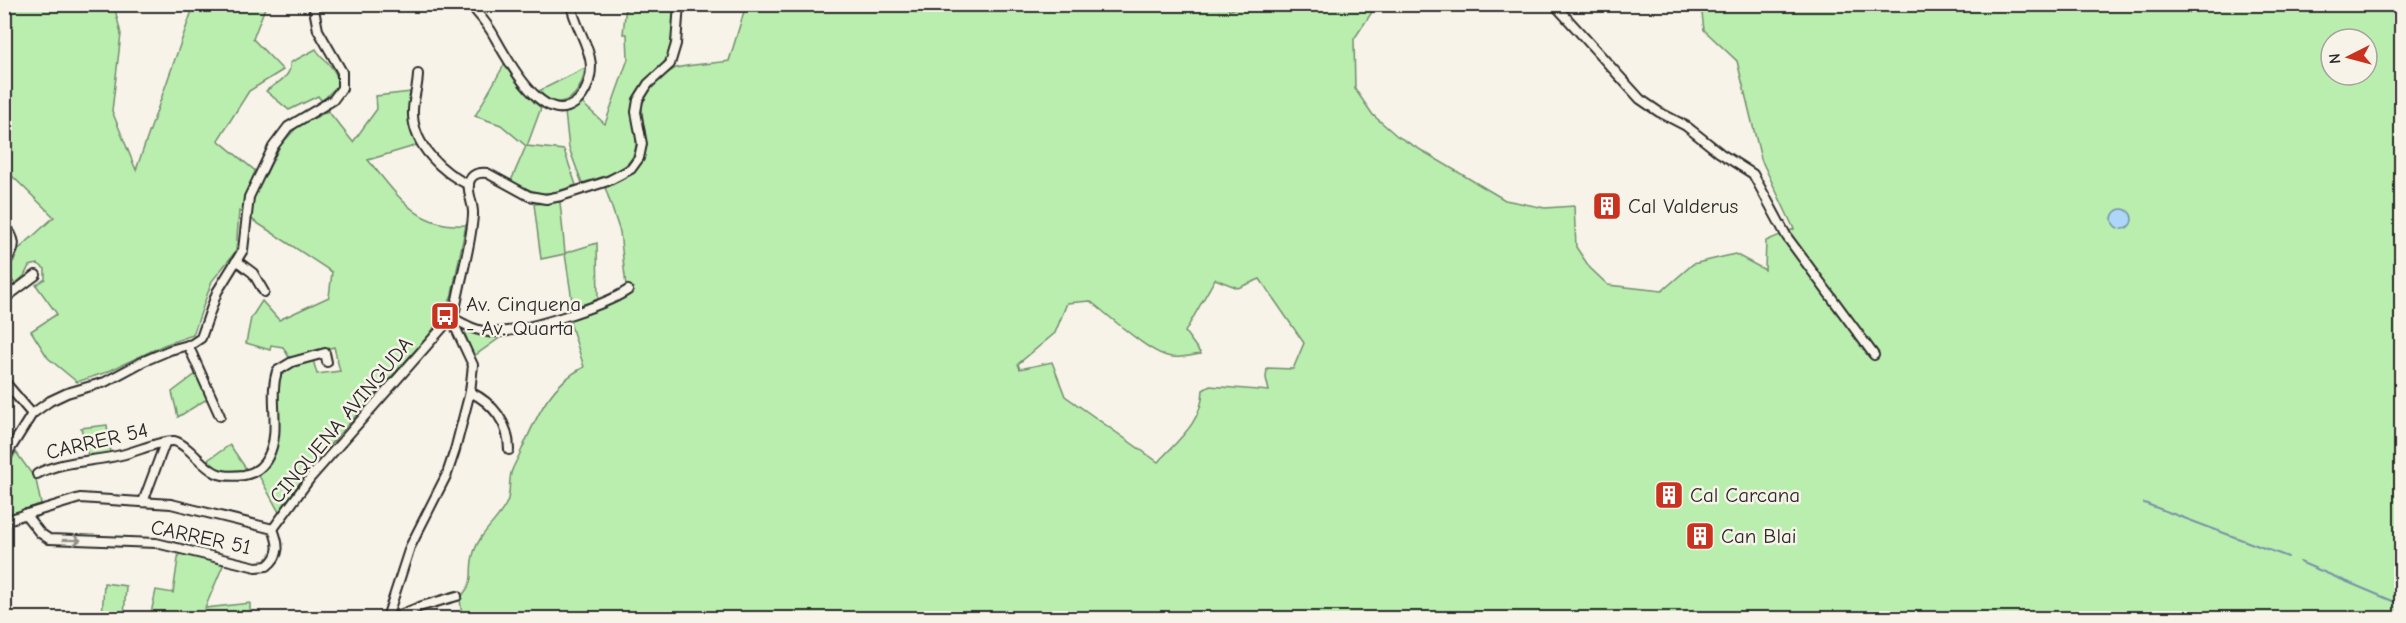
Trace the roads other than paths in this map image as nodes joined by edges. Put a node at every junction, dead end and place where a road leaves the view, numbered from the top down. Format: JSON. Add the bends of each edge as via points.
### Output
{"nodes":[{"id":1,"x":314,"y":4,"type":"edge"},
{"id":2,"x":471,"y":4,"type":"edge"},
{"id":3,"x":571,"y":4,"type":"edge"},
{"id":4,"x":680,"y":4,"type":"edge"},
{"id":5,"x":1554,"y":4,"type":"edge"},
{"id":6,"x":417,"y":74,"type":"dead end"},
{"id":7,"x":469,"y":185,"type":"junction"},
{"id":8,"x":4,"y":224,"type":"edge"},
{"id":9,"x":4,"y":261,"type":"edge"},
{"id":10,"x":237,"y":261,"type":"junction"},
{"id":11,"x":36,"y":275,"type":"dead end"},
{"id":12,"x":628,"y":290,"type":"dead end"},
{"id":13,"x":264,"y":292,"type":"dead end"},
{"id":14,"x":4,"y":299,"type":"edge"},
{"id":15,"x":452,"y":318,"type":"junction"},
{"id":16,"x":188,"y":345,"type":"junction"},
{"id":17,"x":1874,"y":355,"type":"dead end"},
{"id":18,"x":327,"y":362,"type":"dead end"},
{"id":19,"x":4,"y":381,"type":"edge"},
{"id":20,"x":470,"y":392,"type":"junction"},
{"id":21,"x":32,"y":414,"type":"junction"},
{"id":22,"x":220,"y":416,"type":"dead end"},
{"id":23,"x":165,"y":443,"type":"junction"},
{"id":24,"x":509,"y":450,"type":"dead end"},
{"id":25,"x":4,"y":459,"type":"edge"},
{"id":26,"x":38,"y":474,"type":"dead end"},
{"id":27,"x":143,"y":502,"type":"junction"},
{"id":28,"x":25,"y":514,"type":"junction"},
{"id":29,"x":4,"y":521,"type":"edge"},
{"id":30,"x":273,"y":529,"type":"junction"},
{"id":31,"x":457,"y":596,"type":"dead end"},
{"id":32,"x":387,"y":618,"type":"edge"},
{"id":33,"x":393,"y":618,"type":"edge"}],
"edges":[{"from":1,"to":10,"type":"street","via":[[318,30],[342,72],[342,88],[328,104],[288,127],[275,144],[249,197],[243,250]]},
{"from":2,"to":3,"type":"street","via":[[508,62],[537,97],[547,106],[560,108],[578,100],[590,74],[589,57]]},
{"from":4,"to":7,"type":"street","via":[[672,58],[638,100],[636,112],[642,144],[631,169],[608,181],[550,198],[529,196],[487,173],[475,174]]},
{"from":5,"to":17,"type":"street","via":[[1640,99],[1753,174],[1787,237]]},
{"from":6,"to":7,"type":"street","via":[[413,117],[418,135],[441,168]]},
{"from":7,"to":15,"type":"street","via":[[473,215]]},
{"from":8,"to":9,"type":"street","via":[[15,244]]},
{"from":10,"to":13,"type":"street","via":[[253,273]]},
{"from":10,"to":16,"type":"street","via":[[217,292],[201,338]]},
{"from":11,"to":14,"type":"street"},
{"from":12,"to":15,"type":"street","via":[[603,304],[498,332],[480,330]]},
{"from":15,"to":20,"type":"street","via":[[473,365]]},
{"from":15,"to":30,"type":"street","name":"CINQUENA AVINGUDA","via":[[314,474]]},
{"from":16,"to":21,"type":"street","via":[[148,359],[105,382],[60,396]]},
{"from":16,"to":22,"type":"street"},
{"from":18,"to":23,"type":"street","via":[[325,353],[292,362],[277,371],[271,449],[256,472],[218,476],[181,444]]},
{"from":19,"to":21,"type":"street"},
{"from":20,"to":24,"type":"street","via":[[493,406],[508,433]]},
{"from":20,"to":32,"type":"street","via":[[447,474],[410,547]]},
{"from":21,"to":25,"type":"street"},
{"from":23,"to":26,"type":"street","name":"CARRER 54","via":[[48,468]]},
{"from":23,"to":27,"type":"street"},
{"from":27,"to":28,"type":"street","name":"CINQUENA AVINGUDA","via":[[80,498]]},
{"from":27,"to":30,"type":"street","name":"CINQUENA AVINGUDA","via":[[171,504]]},
{"from":28,"to":29,"type":"street","name":"CINQUENA AVINGUDA"},
{"from":28,"to":30,"type":"street","name":"CARRER 51","one_way":true,"via":[[49,539],[156,543],[256,567],[267,566],[277,555]]},
{"from":31,"to":33,"type":"street"}]}
